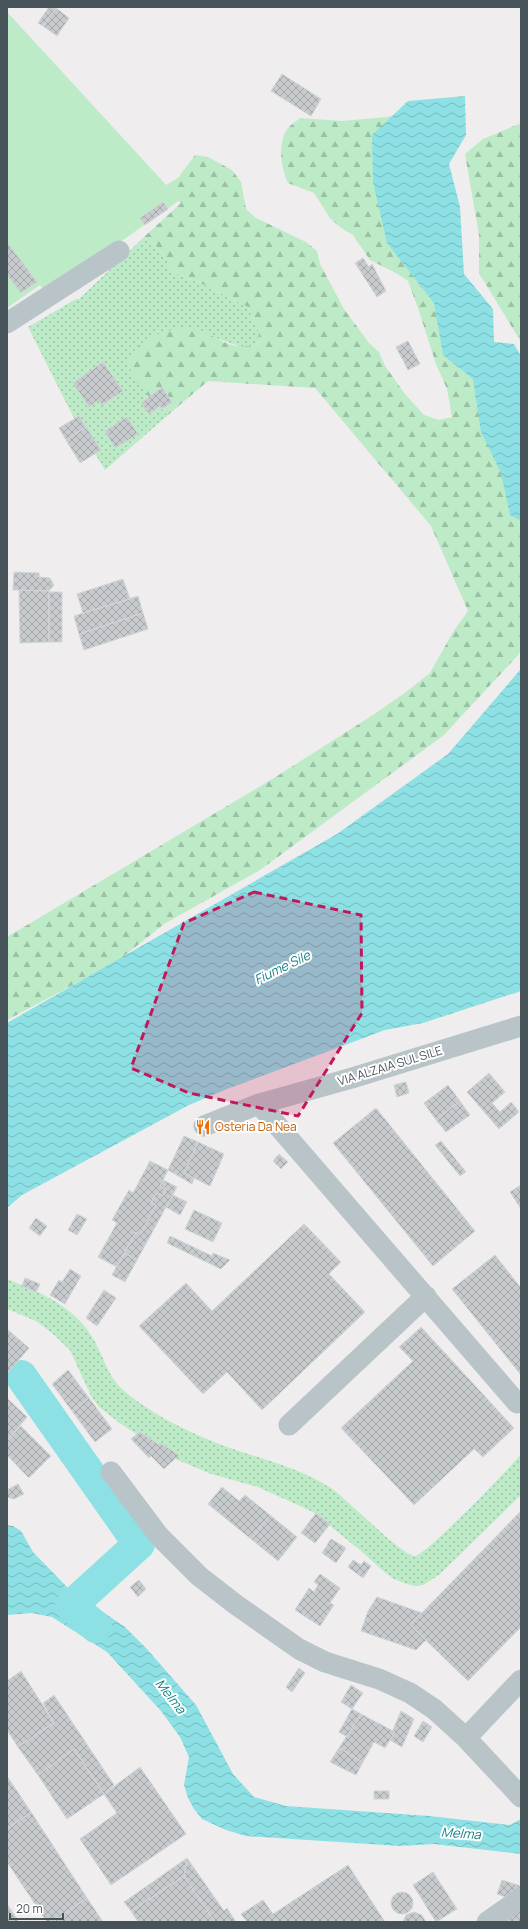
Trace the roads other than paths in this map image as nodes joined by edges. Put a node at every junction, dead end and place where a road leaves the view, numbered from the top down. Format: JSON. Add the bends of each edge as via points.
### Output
{"nodes":[{"id":1,"x":119,"y":251,"type":"dead end"},
{"id":2,"x":7,"y":323,"type":"edge"},
{"id":3,"x":521,"y":1026,"type":"edge"},
{"id":4,"x":259,"y":1104,"type":"junction"},
{"id":5,"x":204,"y":1126,"type":"dead end"},
{"id":6,"x":426,"y":1296,"type":"junction"},
{"id":7,"x":518,"y":1403,"type":"dead end"},
{"id":8,"x":289,"y":1425,"type":"dead end"},
{"id":9,"x":111,"y":1472,"type":"dead end"},
{"id":10,"x":521,"y":1680,"type":"edge"},
{"id":11,"x":466,"y":1738,"type":"junction"},
{"id":12,"x":521,"y":1797,"type":"edge"},
{"id":13,"x":521,"y":1898,"type":"edge"},
{"id":14,"x":487,"y":1922,"type":"edge"}],
"edges":[{"from":1,"to":2,"type":"street"},
{"from":3,"to":4,"type":"street","name":"VIA ALZAIA SUL SILE"},
{"from":4,"to":5,"type":"street","name":"VIA ALZAIA SUL SILE"},
{"from":4,"to":6,"type":"street"},
{"from":6,"to":7,"type":"street"},
{"from":6,"to":8,"type":"street"},
{"from":9,"to":11,"type":"street","via":[[159,1536],[199,1576],[235,1604],[299,1649],[325,1662],[379,1679],[410,1694],[434,1709]]},
{"from":10,"to":11,"type":"street"},
{"from":11,"to":12,"type":"street"},
{"from":13,"to":14,"type":"street"}]}
